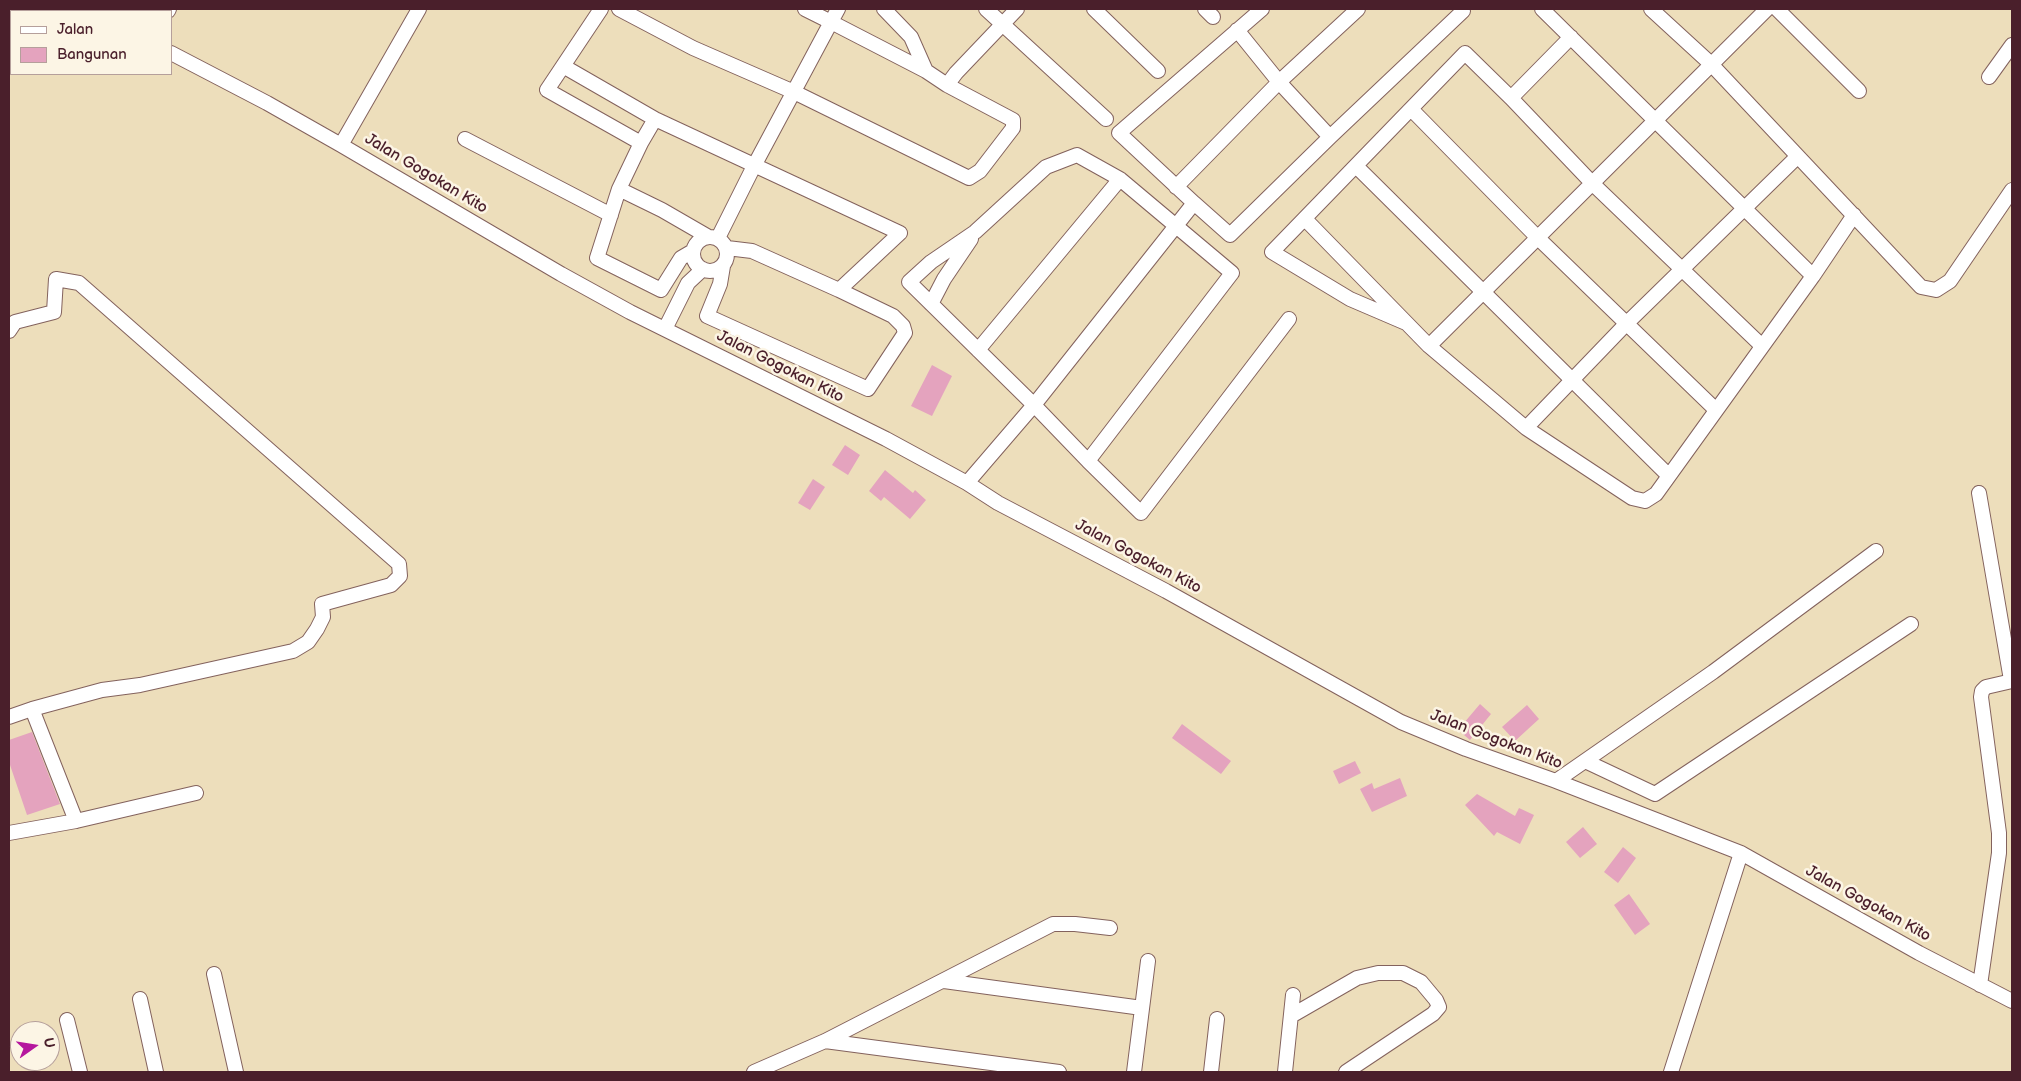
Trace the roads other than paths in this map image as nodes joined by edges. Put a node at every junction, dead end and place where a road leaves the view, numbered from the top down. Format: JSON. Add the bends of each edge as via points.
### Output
{"nodes":[{"id":1,"x":419,"y":9,"type":"edge"},
{"id":2,"x":601,"y":9,"type":"edge"},
{"id":3,"x":619,"y":9,"type":"edge"},
{"id":4,"x":805,"y":9,"type":"edge"},
{"id":5,"x":838,"y":9,"type":"edge"},
{"id":6,"x":884,"y":9,"type":"edge"},
{"id":7,"x":986,"y":9,"type":"edge"},
{"id":8,"x":1017,"y":9,"type":"edge"},
{"id":9,"x":1094,"y":9,"type":"edge"},
{"id":10,"x":1262,"y":9,"type":"edge"},
{"id":11,"x":1358,"y":9,"type":"edge"},
{"id":12,"x":1542,"y":9,"type":"edge"},
{"id":13,"x":1651,"y":9,"type":"edge"},
{"id":14,"x":1767,"y":9,"type":"edge"},
{"id":15,"x":1777,"y":9,"type":"edge"},
{"id":16,"x":1463,"y":11,"type":"dead end"},
{"id":17,"x":831,"y":22,"type":"junction"},
{"id":18,"x":1001,"y":24,"type":"junction"},
{"id":19,"x":1237,"y":30,"type":"junction"},
{"id":20,"x":1571,"y":36,"type":"junction"},
{"id":21,"x":2012,"y":45,"type":"edge"},
{"id":22,"x":172,"y":54,"type":"edge"},
{"id":23,"x":1711,"y":64,"type":"junction"},
{"id":24,"x":563,"y":66,"type":"junction"},
{"id":25,"x":1158,"y":70,"type":"dead end"},
{"id":26,"x":926,"y":71,"type":"junction"},
{"id":27,"x":1990,"y":77,"type":"dead end"},
{"id":28,"x":1279,"y":82,"type":"junction"},
{"id":29,"x":947,"y":85,"type":"junction"},
{"id":30,"x":794,"y":92,"type":"junction"},
{"id":31,"x":1859,"y":92,"type":"dead end"},
{"id":32,"x":1511,"y":98,"type":"junction"},
{"id":33,"x":1411,"y":110,"type":"junction"},
{"id":34,"x":655,"y":119,"type":"junction"},
{"id":35,"x":1106,"y":119,"type":"dead end"},
{"id":36,"x":1655,"y":121,"type":"junction"},
{"id":37,"x":1330,"y":137,"type":"junction"},
{"id":38,"x":465,"y":139,"type":"dead end"},
{"id":39,"x":641,"y":143,"type":"junction"},
{"id":40,"x":342,"y":145,"type":"junction"},
{"id":41,"x":1797,"y":157,"type":"junction"},
{"id":42,"x":754,"y":166,"type":"junction"},
{"id":43,"x":1356,"y":166,"type":"junction"},
{"id":44,"x":1120,"y":179,"type":"junction"},
{"id":45,"x":1592,"y":184,"type":"junction"},
{"id":46,"x":1176,"y":187,"type":"junction"},
{"id":47,"x":619,"y":189,"type":"junction"},
{"id":48,"x":2012,"y":190,"type":"edge"},
{"id":49,"x":1194,"y":203,"type":"junction"},
{"id":50,"x":1745,"y":210,"type":"junction"},
{"id":51,"x":611,"y":215,"type":"junction"},
{"id":52,"x":1854,"y":215,"type":"junction"},
{"id":53,"x":1305,"y":219,"type":"junction"},
{"id":54,"x":1177,"y":226,"type":"junction"},
{"id":55,"x":975,"y":232,"type":"junction"},
{"id":56,"x":1538,"y":238,"type":"junction"},
{"id":57,"x":717,"y":241,"type":"junction"},
{"id":58,"x":693,"y":252,"type":"junction"},
{"id":59,"x":723,"y":266,"type":"junction"},
{"id":60,"x":703,"y":269,"type":"junction"},
{"id":61,"x":1682,"y":270,"type":"junction"},
{"id":62,"x":1813,"y":276,"type":"junction"},
{"id":63,"x":839,"y":290,"type":"junction"},
{"id":64,"x":1482,"y":292,"type":"junction"},
{"id":65,"x":931,"y":304,"type":"junction"},
{"id":66,"x":1289,"y":319,"type":"dead end"},
{"id":67,"x":1406,"y":323,"type":"junction"},
{"id":68,"x":1626,"y":324,"type":"junction"},
{"id":69,"x":665,"y":329,"type":"junction"},
{"id":70,"x":9,"y":331,"type":"edge"},
{"id":71,"x":1429,"y":346,"type":"junction"},
{"id":72,"x":1762,"y":346,"type":"junction"},
{"id":73,"x":978,"y":350,"type":"junction"},
{"id":74,"x":1571,"y":379,"type":"junction"},
{"id":75,"x":1034,"y":405,"type":"junction"},
{"id":76,"x":1716,"y":410,"type":"junction"},
{"id":77,"x":1526,"y":428,"type":"junction"},
{"id":78,"x":1088,"y":461,"type":"junction"},
{"id":79,"x":1668,"y":475,"type":"junction"},
{"id":80,"x":967,"y":483,"type":"junction"},
{"id":81,"x":1978,"y":493,"type":"dead end"},
{"id":82,"x":1876,"y":551,"type":"dead end"},
{"id":83,"x":1911,"y":624,"type":"dead end"},
{"id":84,"x":2012,"y":680,"type":"edge"},
{"id":85,"x":32,"y":709,"type":"junction"},
{"id":86,"x":9,"y":717,"type":"edge"},
{"id":87,"x":1585,"y":762,"type":"junction"},
{"id":88,"x":1556,"y":781,"type":"junction"},
{"id":89,"x":196,"y":793,"type":"dead end"},
{"id":90,"x":76,"y":821,"type":"junction"},
{"id":91,"x":9,"y":833,"type":"edge"},
{"id":92,"x":1741,"y":853,"type":"junction"},
{"id":93,"x":1110,"y":928,"type":"dead end"},
{"id":94,"x":1148,"y":961,"type":"dead end"},
{"id":95,"x":214,"y":974,"type":"dead end"},
{"id":96,"x":944,"y":981,"type":"junction"},
{"id":97,"x":1980,"y":985,"type":"junction"},
{"id":98,"x":1293,"y":995,"type":"dead end"},
{"id":99,"x":140,"y":999,"type":"dead end"},
{"id":100,"x":2012,"y":1001,"type":"edge"},
{"id":101,"x":1142,"y":1008,"type":"junction"},
{"id":102,"x":1291,"y":1016,"type":"junction"},
{"id":103,"x":1217,"y":1019,"type":"dead end"},
{"id":104,"x":67,"y":1020,"type":"dead end"},
{"id":105,"x":825,"y":1041,"type":"junction"},
{"id":106,"x":80,"y":1072,"type":"edge"},
{"id":107,"x":156,"y":1072,"type":"edge"},
{"id":108,"x":236,"y":1072,"type":"edge"},
{"id":109,"x":754,"y":1072,"type":"edge"},
{"id":110,"x":1059,"y":1072,"type":"edge"},
{"id":111,"x":1134,"y":1072,"type":"edge"},
{"id":112,"x":1211,"y":1072,"type":"edge"},
{"id":113,"x":1286,"y":1072,"type":"edge"},
{"id":114,"x":1346,"y":1072,"type":"edge"},
{"id":115,"x":1671,"y":1072,"type":"edge"}],
"edges":[{"from":1,"to":40,"type":"street"},
{"from":2,"to":24,"type":"street"},
{"from":3,"to":30,"type":"street","via":[[693,48]]},
{"from":4,"to":17,"type":"street"},
{"from":5,"to":17,"type":"street"},
{"from":6,"to":26,"type":"street","via":[[910,37]]},
{"from":7,"to":18,"type":"street"},
{"from":8,"to":18,"type":"street"},
{"from":9,"to":25,"type":"street"},
{"from":10,"to":19,"type":"street"},
{"from":11,"to":28,"type":"street"},
{"from":12,"to":20,"type":"street"},
{"from":13,"to":23,"type":"street"},
{"from":14,"to":23,"type":"street"},
{"from":15,"to":31,"type":"street"},
{"from":16,"to":37,"type":"street"},
{"from":17,"to":26,"type":"street"},
{"from":17,"to":30,"type":"street"},
{"from":18,"to":29,"type":"street"},
{"from":18,"to":35,"type":"street"},
{"from":19,"to":28,"type":"street"},
{"from":19,"to":46,"type":"street","via":[[1119,133]]},
{"from":20,"to":32,"type":"street"},
{"from":20,"to":36,"type":"street"},
{"from":21,"to":27,"type":"street"},
{"from":22,"to":40,"type":"street","name":"Jalan Gogokan Kito"},
{"from":23,"to":36,"type":"street"},
{"from":23,"to":41,"type":"street"},
{"from":24,"to":34,"type":"street"},
{"from":24,"to":39,"type":"street","via":[[547,90]]},
{"from":26,"to":29,"type":"street"},
{"from":28,"to":37,"type":"street"},
{"from":28,"to":46,"type":"street"},
{"from":29,"to":30,"type":"street","via":[[1013,120],[1013,128],[980,171],[969,178]]},
{"from":30,"to":42,"type":"street"},
{"from":32,"to":33,"type":"street","via":[[1465,53]]},
{"from":32,"to":45,"type":"street"},
{"from":33,"to":43,"type":"street"},
{"from":33,"to":56,"type":"street"},
{"from":34,"to":39,"type":"street"},
{"from":34,"to":42,"type":"street"},
{"from":36,"to":45,"type":"street"},
{"from":36,"to":50,"type":"street"},
{"from":37,"to":49,"type":"street","via":[[1230,234]]},
{"from":38,"to":51,"type":"street"},
{"from":39,"to":47,"type":"street"},
{"from":40,"to":69,"type":"street","name":"Jalan Gogokan Kito","via":[[561,274]]},
{"from":41,"to":50,"type":"street"},
{"from":41,"to":52,"type":"street"},
{"from":42,"to":57,"type":"street"},
{"from":42,"to":63,"type":"street","via":[[900,233]]},
{"from":43,"to":53,"type":"street"},
{"from":43,"to":64,"type":"street"},
{"from":44,"to":54,"type":"street"},
{"from":44,"to":55,"type":"street","via":[[1077,155],[1046,167]]},
{"from":44,"to":73,"type":"street"},
{"from":45,"to":56,"type":"street"},
{"from":45,"to":61,"type":"street"},
{"from":46,"to":49,"type":"street"},
{"from":47,"to":51,"type":"street"},
{"from":47,"to":57,"type":"street"},
{"from":48,"to":52,"type":"street","via":[[1950,282],[1936,290],[1921,287]]},
{"from":49,"to":54,"type":"street"},
{"from":50,"to":61,"type":"street"},
{"from":50,"to":62,"type":"street"},
{"from":51,"to":58,"type":"street","via":[[597,258],[661,290],[681,258]]},
{"from":52,"to":62,"type":"street"},
{"from":53,"to":67,"type":"street"},
{"from":53,"to":67,"type":"street","via":[[1272,252],[1350,299]]},
{"from":54,"to":75,"type":"street"},
{"from":54,"to":78,"type":"street","via":[[1232,273]]},
{"from":55,"to":65,"type":"street"},
{"from":55,"to":65,"type":"street","via":[[908,282]]},
{"from":56,"to":64,"type":"street"},
{"from":56,"to":68,"type":"street"},
{"from":57,"to":58,"type":"street","via":[[698,242]]},
{"from":57,"to":59,"type":"street","via":[[727,261]]},
{"from":57,"to":63,"type":"street","via":[[752,251]]},
{"from":58,"to":60,"type":"street","via":[[695,262]]},
{"from":59,"to":60,"type":"street","via":[[712,271]]},
{"from":59,"to":63,"type":"street","via":[[720,284],[707,316],[868,389],[901,341],[905,329],[893,316]]},
{"from":60,"to":69,"type":"street","via":[[688,283]]},
{"from":61,"to":68,"type":"street"},
{"from":61,"to":72,"type":"street"},
{"from":62,"to":72,"type":"street"},
{"from":64,"to":71,"type":"street"},
{"from":64,"to":74,"type":"street"},
{"from":65,"to":73,"type":"street"},
{"from":66,"to":78,"type":"street","via":[[1141,513]]},
{"from":67,"to":71,"type":"street"},
{"from":68,"to":74,"type":"street"},
{"from":68,"to":76,"type":"street"},
{"from":69,"to":80,"type":"street","name":"Jalan Gogokan Kito"},
{"from":70,"to":85,"type":"street","via":[[15,322],[54,312],[56,280],[79,284],[399,564],[400,576],[391,585],[322,604],[323,617],[318,629],[308,642],[293,651],[140,685],[102,690]]},
{"from":71,"to":77,"type":"street"},
{"from":72,"to":76,"type":"street"},
{"from":73,"to":75,"type":"street"},
{"from":74,"to":77,"type":"street"},
{"from":74,"to":79,"type":"street"},
{"from":75,"to":78,"type":"street"},
{"from":75,"to":80,"type":"street"},
{"from":76,"to":79,"type":"street"},
{"from":77,"to":79,"type":"street","via":[[1632,498],[1646,501],[1656,494]]},
{"from":80,"to":88,"type":"street","name":"Jalan Gogokan Kito","via":[[1401,722]]},
{"from":81,"to":84,"type":"street"},
{"from":82,"to":87,"type":"street"},
{"from":83,"to":87,"type":"street","via":[[1655,794]]},
{"from":84,"to":97,"type":"street","via":[[1986,687],[1981,697],[1999,853]]},
{"from":85,"to":86,"type":"street"},
{"from":85,"to":90,"type":"street"},
{"from":87,"to":88,"type":"street"},
{"from":88,"to":92,"type":"street","name":"Jalan Gogokan Kito"},
{"from":89,"to":90,"type":"street"},
{"from":90,"to":91,"type":"street"},
{"from":92,"to":97,"type":"street","name":"Jalan Gogokan Kito"},
{"from":92,"to":115,"type":"street"},
{"from":93,"to":96,"type":"street","via":[[1053,924]]},
{"from":94,"to":101,"type":"street"},
{"from":95,"to":108,"type":"street"},
{"from":96,"to":101,"type":"street"},
{"from":96,"to":105,"type":"street"},
{"from":97,"to":100,"type":"street","name":"Jalan Gogokan Kito"},
{"from":98,"to":102,"type":"street"},
{"from":99,"to":107,"type":"street"},
{"from":101,"to":111,"type":"street"},
{"from":102,"to":113,"type":"street"},
{"from":102,"to":114,"type":"street","via":[[1356,978],[1403,972],[1421,982],[1439,1007]]},
{"from":103,"to":112,"type":"street"},
{"from":104,"to":106,"type":"street"},
{"from":105,"to":109,"type":"street"},
{"from":105,"to":110,"type":"street"}]}
